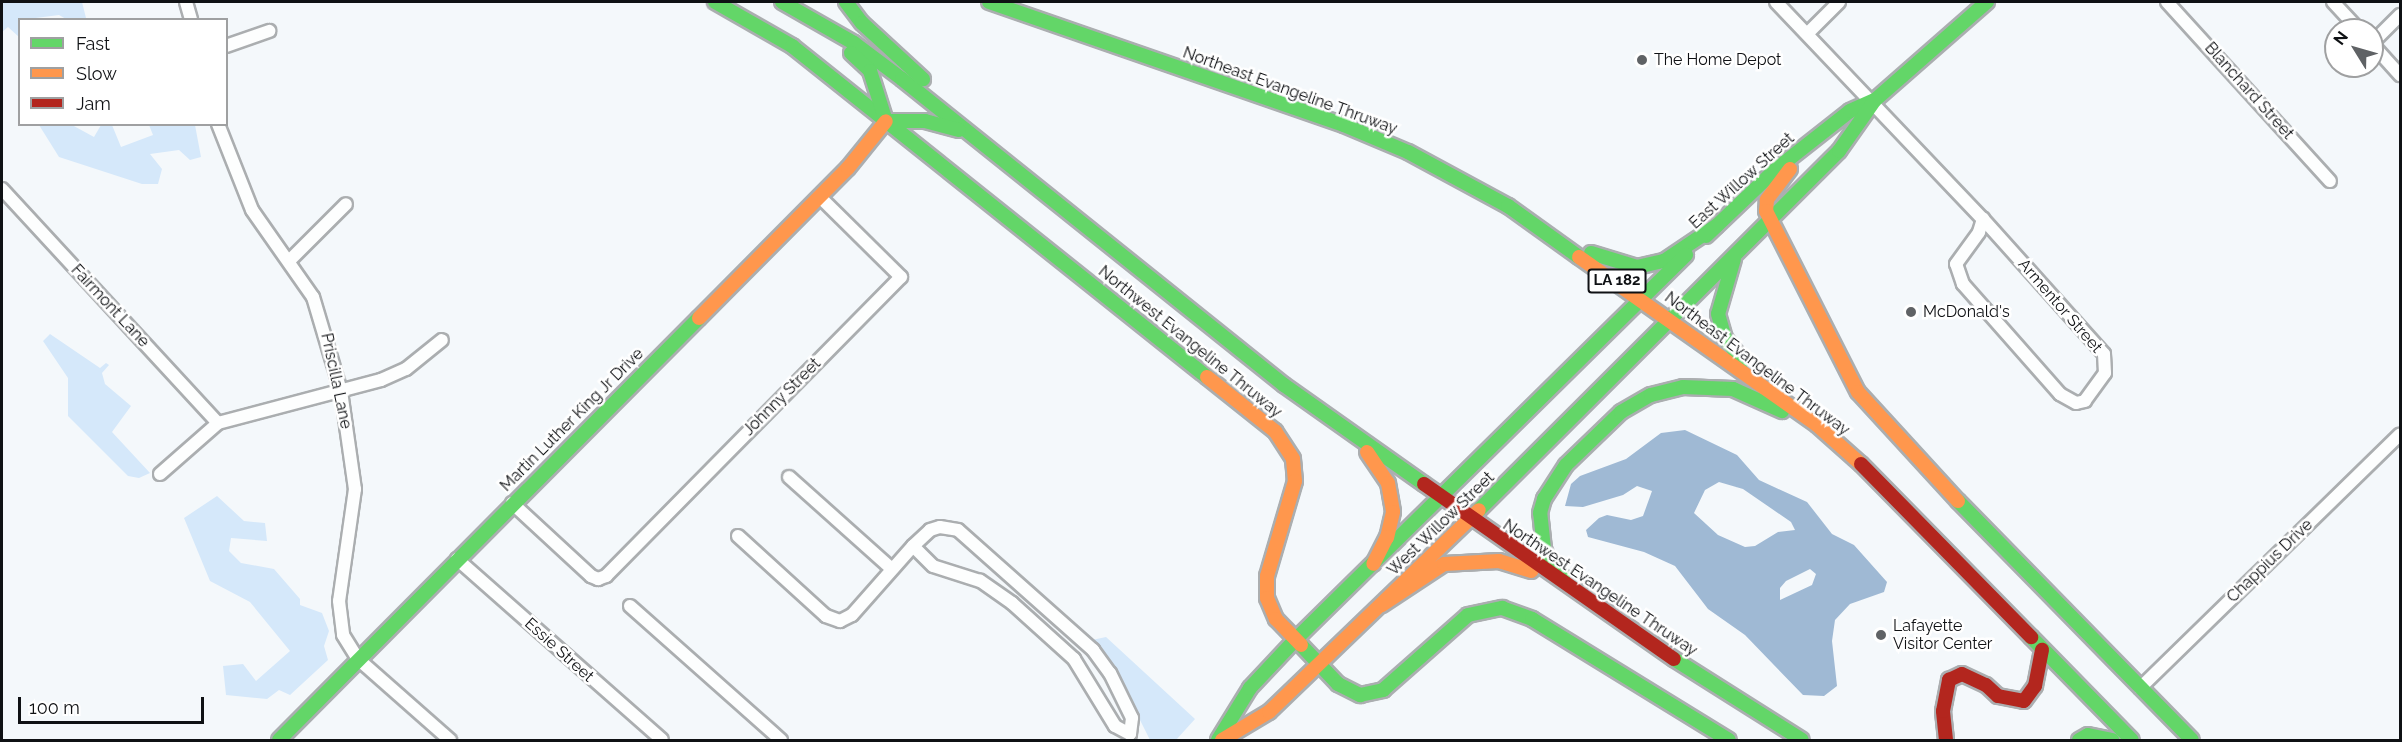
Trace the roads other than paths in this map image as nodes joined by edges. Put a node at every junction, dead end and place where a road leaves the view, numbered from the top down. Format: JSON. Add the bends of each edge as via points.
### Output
{"nodes":[{"id":1,"x":186,"y":2,"type":"edge"},
{"id":2,"x":715,"y":2,"type":"edge"},
{"id":3,"x":782,"y":2,"type":"edge"},
{"id":4,"x":846,"y":2,"type":"edge"},
{"id":5,"x":989,"y":2,"type":"edge"},
{"id":6,"x":1776,"y":2,"type":"edge"},
{"id":7,"x":1839,"y":2,"type":"edge"},
{"id":8,"x":1987,"y":2,"type":"edge"},
{"id":9,"x":2167,"y":2,"type":"edge"},
{"id":10,"x":2333,"y":2,"type":"edge"},
{"id":11,"x":2400,"y":15,"type":"edge"},
{"id":12,"x":190,"y":18,"type":"edge"},
{"id":13,"x":2348,"y":18,"type":"edge"},
{"id":14,"x":823,"y":28,"type":"junction"},
{"id":15,"x":269,"y":30,"type":"dead end"},
{"id":16,"x":2384,"y":31,"type":"edge"},
{"id":17,"x":1808,"y":33,"type":"junction"},
{"id":18,"x":228,"y":45,"type":"edge"},
{"id":19,"x":2384,"y":57,"type":"edge"},
{"id":20,"x":2400,"y":75,"type":"edge"},
{"id":21,"x":1875,"y":100,"type":"junction"},
{"id":22,"x":886,"y":121,"type":"junction"},
{"id":23,"x":219,"y":126,"type":"edge"},
{"id":24,"x":968,"y":132,"type":"junction"},
{"id":25,"x":1808,"y":143,"type":"junction"},
{"id":26,"x":2330,"y":181,"type":"dead end"},
{"id":27,"x":2,"y":189,"type":"edge"},
{"id":28,"x":819,"y":196,"type":"junction"},
{"id":29,"x":346,"y":204,"type":"dead end"},
{"id":30,"x":1061,"y":207,"type":"junction"},
{"id":31,"x":1983,"y":219,"type":"junction"},
{"id":32,"x":1770,"y":223,"type":"junction"},
{"id":33,"x":1716,"y":226,"type":"junction"},
{"id":34,"x":1556,"y":237,"type":"junction"},
{"id":35,"x":1734,"y":259,"type":"junction"},
{"id":36,"x":290,"y":260,"type":"junction"},
{"id":37,"x":1641,"y":298,"type":"junction"},
{"id":38,"x":1672,"y":320,"type":"junction"},
{"id":39,"x":442,"y":340,"type":"dead end"},
{"id":40,"x":1763,"y":385,"type":"junction"},
{"id":41,"x":341,"y":391,"type":"junction"},
{"id":42,"x":218,"y":423,"type":"junction"},
{"id":43,"x":1817,"y":425,"type":"junction"},
{"id":44,"x":2400,"y":434,"type":"edge"},
{"id":45,"x":1358,"y":438,"type":"junction"},
{"id":46,"x":160,"y":474,"type":"dead end"},
{"id":47,"x":789,"y":477,"type":"dead end"},
{"id":48,"x":1440,"y":497,"type":"junction"},
{"id":49,"x":512,"y":503,"type":"junction"},
{"id":50,"x":1470,"y":519,"type":"junction"},
{"id":51,"x":738,"y":536,"type":"dead end"},
{"id":52,"x":913,"y":546,"type":"junction"},
{"id":53,"x":457,"y":559,"type":"junction"},
{"id":54,"x":1372,"y":564,"type":"junction"},
{"id":55,"x":892,"y":570,"type":"junction"},
{"id":56,"x":1553,"y":577,"type":"junction"},
{"id":57,"x":1023,"y":589,"type":"junction"},
{"id":58,"x":1012,"y":603,"type":"junction"},
{"id":59,"x":1590,"y":603,"type":"junction"},
{"id":60,"x":1382,"y":605,"type":"junction"},
{"id":61,"x":630,"y":606,"type":"dead end"},
{"id":62,"x":1295,"y":640,"type":"junction"},
{"id":63,"x":2042,"y":650,"type":"junction"},
{"id":64,"x":358,"y":659,"type":"junction"},
{"id":65,"x":1103,"y":663,"type":"junction"},
{"id":66,"x":1320,"y":666,"type":"junction"},
{"id":67,"x":1084,"y":674,"type":"junction"},
{"id":68,"x":2140,"y":688,"type":"junction"},
{"id":69,"x":279,"y":741,"type":"edge"},
{"id":70,"x":450,"y":741,"type":"edge"},
{"id":71,"x":662,"y":741,"type":"edge"},
{"id":72,"x":781,"y":741,"type":"edge"},
{"id":73,"x":1220,"y":741,"type":"edge"},
{"id":74,"x":1728,"y":741,"type":"edge"},
{"id":75,"x":1802,"y":741,"type":"edge"},
{"id":76,"x":1946,"y":741,"type":"edge"},
{"id":77,"x":2079,"y":741,"type":"edge"},
{"id":78,"x":2112,"y":741,"type":"edge"},
{"id":79,"x":2132,"y":741,"type":"edge"},
{"id":80,"x":2192,"y":741,"type":"edge"}],
"edges":[{"from":1,"to":12,"type":"street"},
{"from":2,"to":22,"type":"main road","name":"Northwest Evangeline Thruway","via":[[792,46]]},
{"from":3,"to":14,"type":"main road","name":"Northwest Evangeline Thruway"},
{"from":4,"to":30,"type":"main road","via":[[862,23]]},
{"from":5,"to":34,"type":"main road","name":"Northeast Evangeline Thruway","number":"LA 182","via":[[1344,125],[1471,184]]},
{"from":6,"to":17,"type":"street","name":"Armentor Street"},
{"from":7,"to":17,"type":"street"},
{"from":8,"to":21,"type":"main road","name":"East Willow Street"},
{"from":9,"to":26,"type":"street","name":"Blanchard Street"},
{"from":10,"to":13,"type":"street"},
{"from":11,"to":16,"type":"street"},
{"from":14,"to":22,"type":"main road","via":[[870,71]]},
{"from":14,"to":24,"type":"main road","name":"Northwest Evangeline Thruway","via":[[854,43]]},
{"from":15,"to":18,"type":"street"},
{"from":17,"to":21,"type":"street","name":"Armentor Street"},
{"from":19,"to":20,"type":"street"},
{"from":21,"to":25,"type":"main road","name":"East Willow Street","via":[[1850,111]]},
{"from":21,"to":31,"type":"street","name":"Armentor Street"},
{"from":21,"to":32,"type":"main road","name":"East Willow Street","via":[[1839,151]]},
{"from":22,"to":24,"type":"main road","via":[[925,121]]},
{"from":22,"to":28,"type":"main road","name":"Martin Luther King Jr Drive"},
{"from":22,"to":62,"type":"main road","name":"Northwest Evangeline Thruway","via":[[1275,431],[1293,459],[1295,473],[1292,496],[1267,576],[1267,598],[1276,619]]},
{"from":23,"to":36,"type":"street","name":"Priscilla Lane","via":[[247,202]]},
{"from":24,"to":30,"type":"main road","name":"Northwest Evangeline Thruway"},
{"from":25,"to":32,"type":"main road","via":[[1767,200]]},
{"from":25,"to":33,"type":"main road","name":"East Willow Street"},
{"from":27,"to":42,"type":"street","name":"Fairmont Lane"},
{"from":28,"to":49,"type":"main road","name":"Martin Luther King Jr Drive"},
{"from":28,"to":49,"type":"street","name":"Johnny Street","via":[[901,277],[635,547],[606,576],[594,578]]},
{"from":29,"to":36,"type":"street"},
{"from":30,"to":45,"type":"main road","name":"Northwest Evangeline Thruway","via":[[1239,351]]},
{"from":31,"to":31,"type":"street","name":"Armentor Street","via":[[2104,354],[2105,373],[2085,401],[2076,403],[2060,394],[1963,284],[1956,264],[1979,232]]},
{"from":32,"to":35,"type":"main road","name":"East Willow Street"},
{"from":32,"to":68,"type":"main road","name":"Northeast Evangeline Thruway","via":[[1848,374],[1885,426]]},
{"from":33,"to":34,"type":"main road","via":[[1664,261],[1637,267],[1608,260]]},
{"from":33,"to":37,"type":"main road","name":"East Willow Street"},
{"from":34,"to":37,"type":"main road","name":"Northeast Evangeline Thruway","number":"LA 182"},
{"from":35,"to":38,"type":"main road","name":"East Willow Street"},
{"from":35,"to":40,"type":"main road","via":[[1718,314],[1725,338]]},
{"from":36,"to":41,"type":"street","name":"Priscilla Lane","via":[[317,307]]},
{"from":37,"to":38,"type":"main road","name":"Northeast Evangeline Thruway","number":"LA 182"},
{"from":37,"to":48,"type":"main road","name":"West Willow Street"},
{"from":38,"to":40,"type":"main road","name":"Northeast Evangeline Thruway","number":"LA 182"},
{"from":38,"to":50,"type":"main road","name":"West Willow Street"},
{"from":39,"to":41,"type":"street","via":[[406,369]]},
{"from":40,"to":43,"type":"main road","name":"Northeast Evangeline Thruway","number":"LA 182"},
{"from":41,"to":42,"type":"street"},
{"from":41,"to":64,"type":"street","name":"Priscilla Lane","via":[[355,489],[339,611],[344,635]]},
{"from":42,"to":46,"type":"street"},
{"from":43,"to":59,"type":"main road","via":[[1733,389],[1713,387],[1671,389],[1621,412],[1553,480],[1540,513],[1544,549],[1552,567]]},
{"from":43,"to":63,"type":"main road","name":"Northeast Evangeline Thruway","number":"LA 182","via":[[1870,472]]},
{"from":44,"to":68,"type":"street","name":"Chappius Drive"},
{"from":45,"to":48,"type":"main road","name":"Northwest Evangeline Thruway"},
{"from":45,"to":54,"type":"main road","via":[[1388,483],[1393,512],[1387,537]]},
{"from":47,"to":55,"type":"street"},
{"from":48,"to":50,"type":"main road","name":"Northwest Evangeline Thruway"},
{"from":48,"to":54,"type":"main road","name":"West Willow Street"},
{"from":49,"to":53,"type":"main road","name":"Martin Luther King Jr Drive"},
{"from":50,"to":56,"type":"main road","name":"Northwest Evangeline Thruway"},
{"from":50,"to":60,"type":"main road","name":"West Willow Street"},
{"from":51,"to":55,"type":"street","via":[[833,620],[852,615]]},
{"from":52,"to":55,"type":"street"},
{"from":52,"to":57,"type":"street","via":[[930,530],[958,530]]},
{"from":52,"to":58,"type":"street","via":[[933,566],[980,581]]},
{"from":53,"to":64,"type":"main road","name":"Martin Luther King Jr Drive"},
{"from":53,"to":71,"type":"street","name":"Essie Street"},
{"from":54,"to":62,"type":"main road","name":"West Willow Street"},
{"from":56,"to":59,"type":"main road","name":"Northwest Evangeline Thruway"},
{"from":56,"to":60,"type":"main road","via":[[1499,561],[1444,564]]},
{"from":57,"to":58,"type":"street"},
{"from":57,"to":65,"type":"street"},
{"from":58,"to":67,"type":"street","via":[[1074,659]]},
{"from":59,"to":75,"type":"main road","name":"Northwest Evangeline Thruway"},
{"from":60,"to":66,"type":"main road","name":"West Willow Street"},
{"from":61,"to":72,"type":"street"},
{"from":62,"to":66,"type":"main road","name":"Northwest Evangeline Thruway"},
{"from":62,"to":73,"type":"main road","name":"West Willow Street","via":[[1250,688]]},
{"from":63,"to":76,"type":"main road","via":[[2035,686],[2024,701],[1998,696],[1986,685],[1962,674],[1949,680],[1943,711]]},
{"from":63,"to":79,"type":"main road","name":"Northeast Evangeline Thruway","number":"LA 182"},
{"from":64,"to":69,"type":"main road","name":"Martin Luther King Jr Drive"},
{"from":64,"to":70,"type":"street","name":"Priscilla Lane"},
{"from":65,"to":67,"type":"street"},
{"from":65,"to":67,"type":"street","via":[[1132,718],[1130,734],[1115,726]]},
{"from":66,"to":73,"type":"main road","name":"West Willow Street","via":[[1269,712]]},
{"from":66,"to":74,"type":"main road","name":"Northwest Evangeline Thruway","via":[[1348,691],[1370,694],[1395,682],[1468,615],[1493,608],[1510,610],[1532,619]]},
{"from":68,"to":80,"type":"main road","name":"Northeast Evangeline Thruway"},
{"from":77,"to":78,"type":"main road","via":[[2099,735]]}]}
